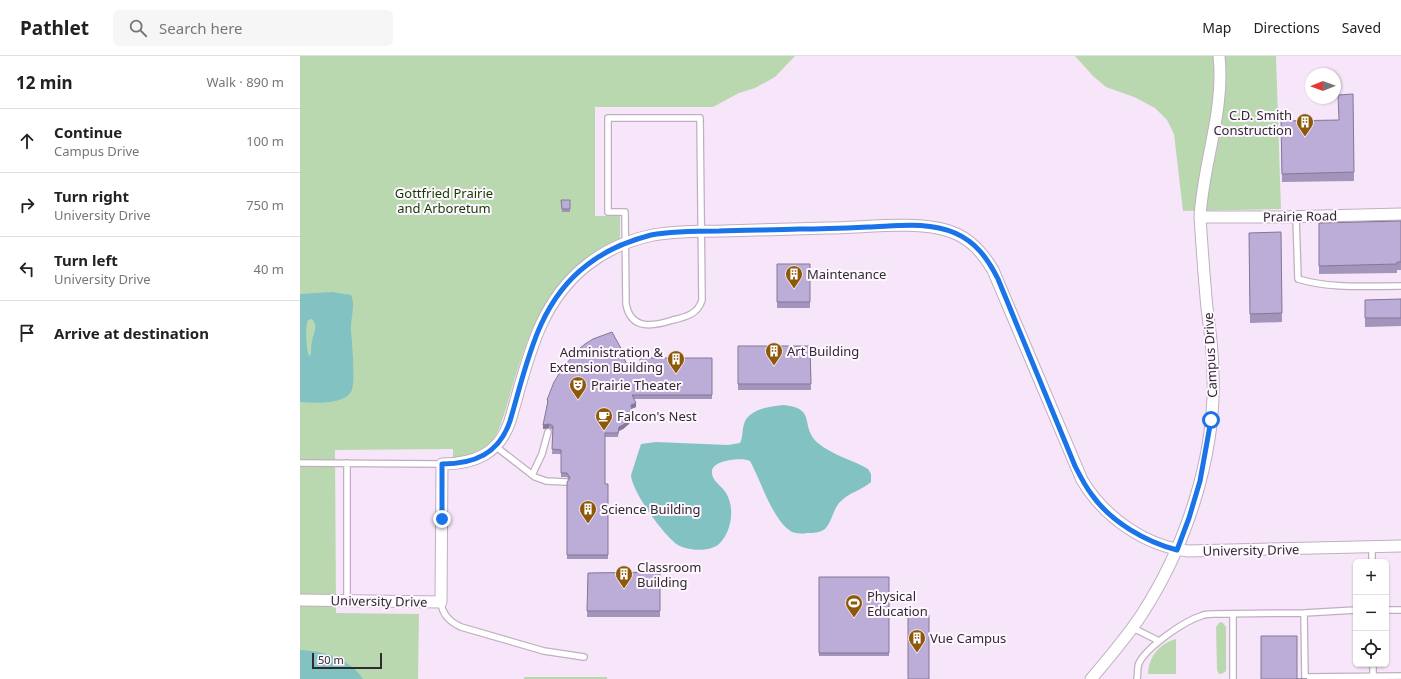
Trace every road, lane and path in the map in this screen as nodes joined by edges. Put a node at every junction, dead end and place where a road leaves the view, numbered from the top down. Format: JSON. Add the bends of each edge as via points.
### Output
{"nodes":[{"id":1,"x":1219,"y":56,"type":"edge"},
{"id":2,"x":1401,"y":214,"type":"edge"},
{"id":3,"x":1200,"y":217,"type":"junction"},
{"id":4,"x":1296,"y":217,"type":"junction"},
{"id":5,"x":701,"y":231,"type":"junction"},
{"id":6,"x":625,"y":243,"type":"junction"},
{"id":7,"x":1401,"y":286,"type":"edge"},
{"id":8,"x":548,"y":432,"type":"dead end"},
{"id":9,"x":495,"y":446,"type":"junction"},
{"id":10,"x":300,"y":463,"type":"edge"},
{"id":11,"x":347,"y":463,"type":"junction"},
{"id":12,"x":442,"y":464,"type":"junction"},
{"id":13,"x":532,"y":474,"type":"junction"},
{"id":14,"x":566,"y":482,"type":"edge"},
{"id":15,"x":1401,"y":546,"type":"edge"},
{"id":16,"x":1372,"y":547,"type":"junction"},
{"id":17,"x":1177,"y":550,"type":"junction"},
{"id":18,"x":1372,"y":559,"type":"edge"},
{"id":19,"x":300,"y":600,"type":"edge"},
{"id":20,"x":347,"y":600,"type":"junction"},
{"id":21,"x":441,"y":602,"type":"junction"},
{"id":22,"x":1353,"y":610,"type":"edge"},
{"id":23,"x":1389,"y":610,"type":"edge"},
{"id":24,"x":1401,"y":610,"type":"edge"},
{"id":25,"x":1304,"y":613,"type":"junction"},
{"id":26,"x":1233,"y":614,"type":"junction"},
{"id":27,"x":1132,"y":628,"type":"junction"},
{"id":28,"x":1159,"y":641,"type":"junction"},
{"id":29,"x":584,"y":657,"type":"dead end"},
{"id":30,"x":1373,"y":667,"type":"edge"},
{"id":31,"x":1401,"y":676,"type":"edge"},
{"id":32,"x":1373,"y":678,"type":"edge"},
{"id":33,"x":1091,"y":679,"type":"edge"},
{"id":34,"x":1137,"y":679,"type":"edge"},
{"id":35,"x":1233,"y":679,"type":"edge"}],
"edges":[{"from":1,"to":3,"type":"street","name":"Campus Drive","via":[[1218,100],[1203,181]]},
{"from":2,"to":4,"type":"street","name":"Prairie Road"},
{"from":3,"to":4,"type":"street","name":"Prairie Road"},
{"from":3,"to":17,"type":"street","name":"Campus Drive","via":[[1213,374],[1212,405],[1200,481]]},
{"from":4,"to":7,"type":"lane","via":[[1298,279],[1315,284],[1344,286]]},
{"from":5,"to":6,"type":"street","name":"University Drive","via":[[659,234]]},
{"from":5,"to":6,"type":"lane","via":[[702,300],[699,308],[691,314],[657,325],[637,322],[626,308]]},
{"from":5,"to":6,"type":"lane","via":[[700,118],[608,118],[608,212],[625,212]]},
{"from":5,"to":17,"type":"street","name":"University Drive","via":[[920,226],[948,230],[970,242],[983,254],[998,279],[1075,466],[1093,497],[1125,526],[1163,546]]},
{"from":6,"to":9,"type":"street","name":"University Drive","via":[[599,256],[581,270],[550,306],[538,330],[508,428]]},
{"from":8,"to":13,"type":"lane"},
{"from":9,"to":12,"type":"street","name":"University Drive","via":[[473,460],[459,464]]},
{"from":9,"to":13,"type":"lane"},
{"from":10,"to":11,"type":"lane"},
{"from":11,"to":12,"type":"lane"},
{"from":11,"to":20,"type":"lane"},
{"from":12,"to":21,"type":"street","name":"University Drive"},
{"from":13,"to":14,"type":"lane","via":[[546,481]]},
{"from":15,"to":16,"type":"street","name":"University Drive"},
{"from":16,"to":17,"type":"street","name":"University Drive","via":[[1201,552]]},
{"from":16,"to":18,"type":"lane"},
{"from":17,"to":27,"type":"street","name":"Campus Drive"},
{"from":19,"to":20,"type":"street","name":"University Drive"},
{"from":20,"to":21,"type":"street","name":"University Drive"},
{"from":21,"to":29,"type":"lane","via":[[445,614],[461,628],[544,651]]},
{"from":22,"to":25,"type":"lane"},
{"from":23,"to":24,"type":"lane"},
{"from":25,"to":26,"type":"lane"},
{"from":25,"to":32,"type":"lane","via":[[1305,677]]},
{"from":26,"to":28,"type":"lane","via":[[1201,616]]},
{"from":26,"to":35,"type":"lane"},
{"from":27,"to":28,"type":"lane"},
{"from":27,"to":33,"type":"street","name":"Campus Drive"},
{"from":28,"to":34,"type":"lane","via":[[1139,664]]},
{"from":30,"to":32,"type":"lane"},
{"from":31,"to":32,"type":"lane"}]}
